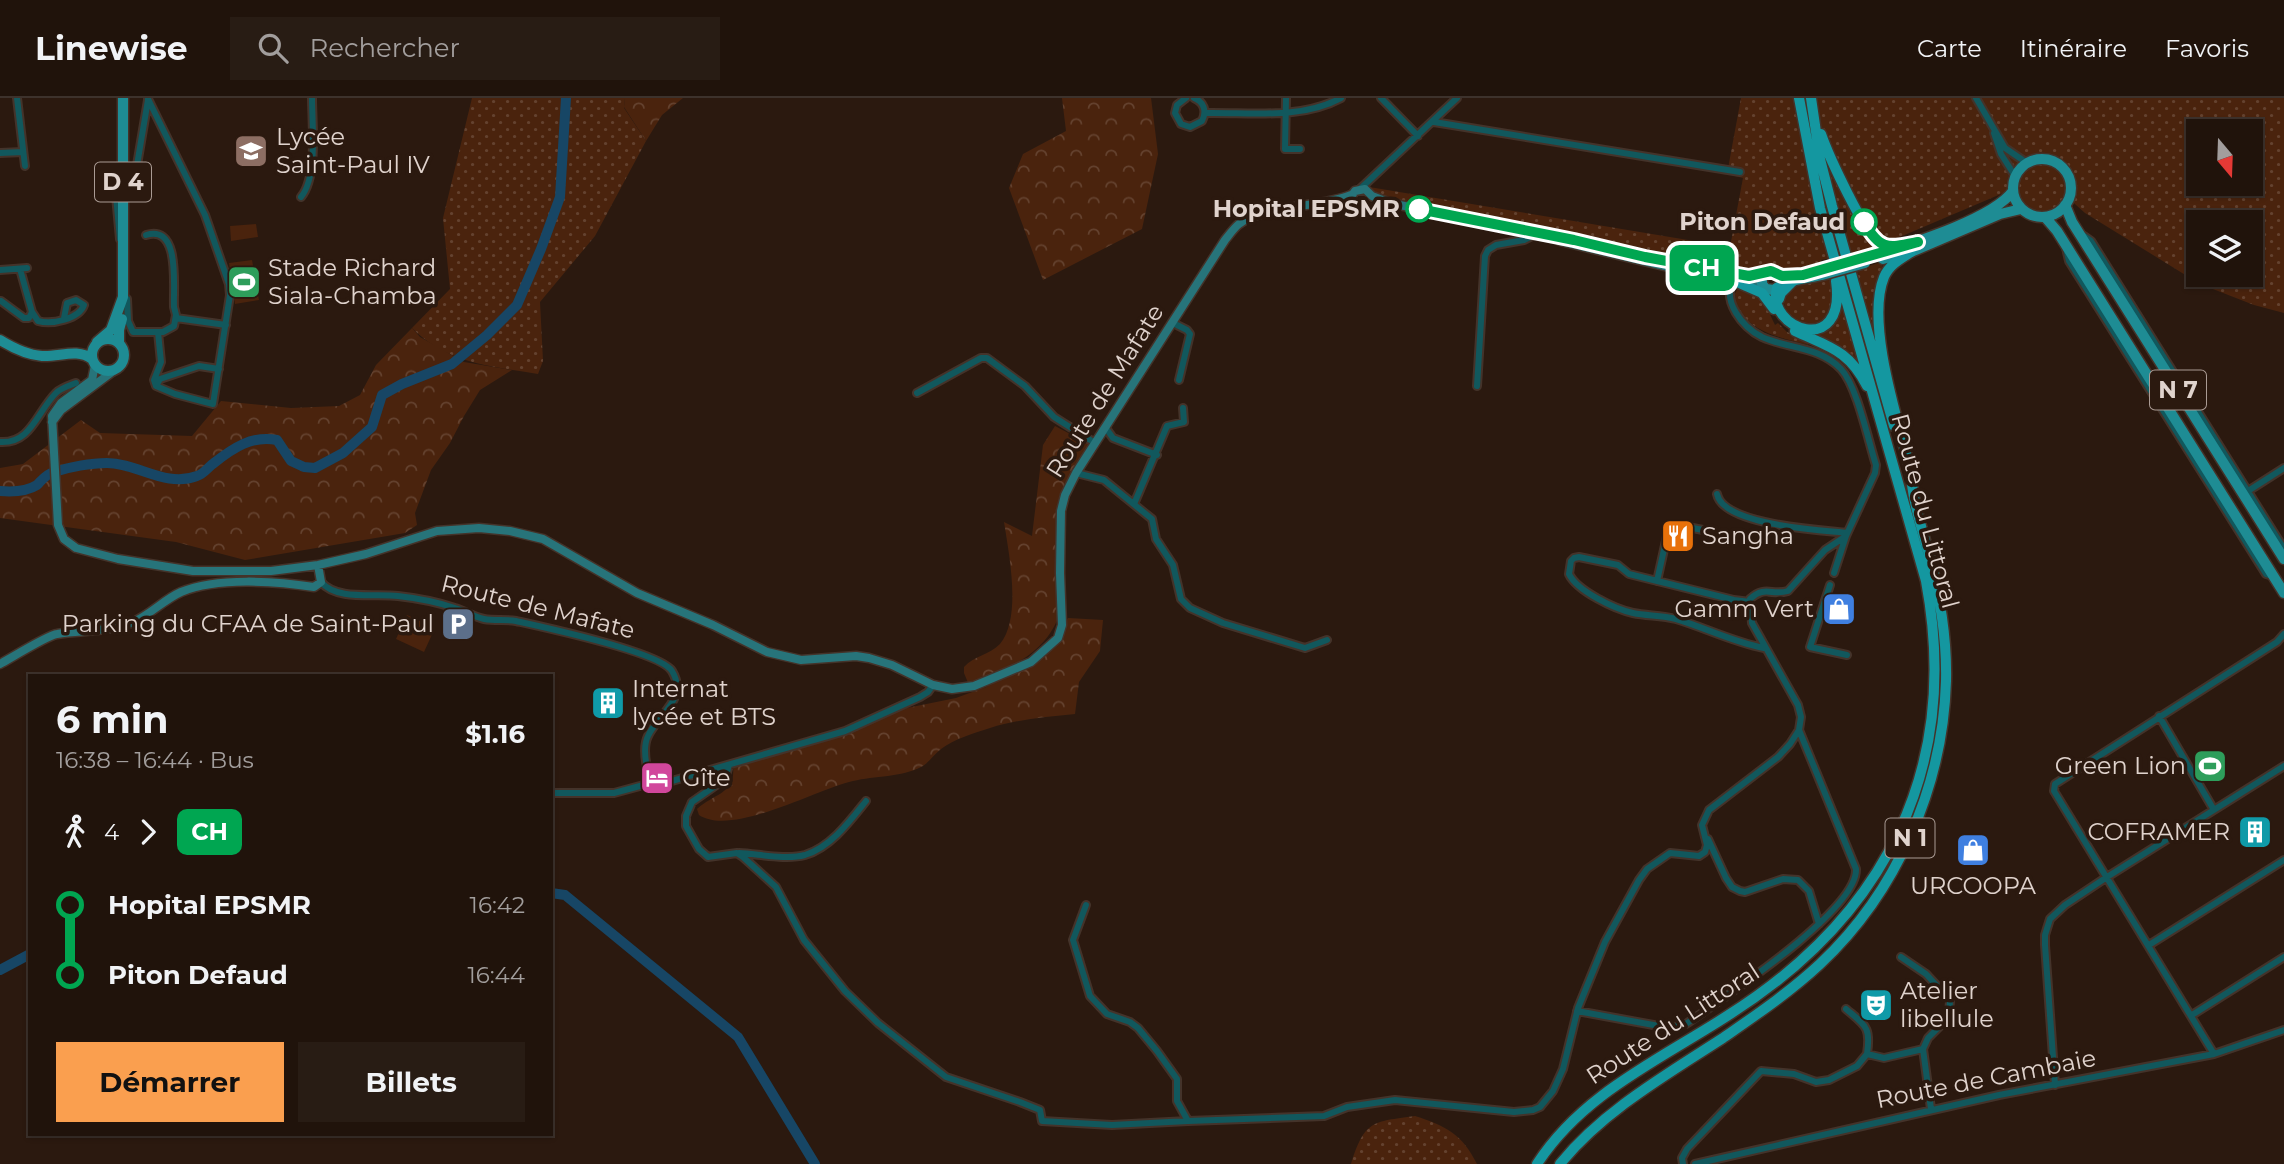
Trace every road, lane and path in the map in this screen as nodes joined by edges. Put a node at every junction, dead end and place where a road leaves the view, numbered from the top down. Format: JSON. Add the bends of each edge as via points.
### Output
{"nodes":[{"id":1,"x":17,"y":98,"type":"edge"},
{"id":2,"x":125,"y":98,"type":"edge"},
{"id":3,"x":148,"y":98,"type":"edge"},
{"id":4,"x":312,"y":98,"type":"edge"},
{"id":5,"x":1186,"y":98,"type":"edge"},
{"id":6,"x":1194,"y":98,"type":"edge"},
{"id":7,"x":1286,"y":98,"type":"edge"},
{"id":8,"x":1341,"y":98,"type":"edge"},
{"id":9,"x":1381,"y":98,"type":"edge"},
{"id":10,"x":1457,"y":98,"type":"edge"},
{"id":11,"x":1796,"y":98,"type":"edge"},
{"id":12,"x":1976,"y":98,"type":"edge"},
{"id":13,"x":1811,"y":102,"type":"edge"},
{"id":14,"x":1205,"y":113,"type":"junction"},
{"id":15,"x":1285,"y":113,"type":"junction"},
{"id":16,"x":1990,"y":121,"type":"junction"},
{"id":17,"x":1434,"y":122,"type":"junction"},
{"id":18,"x":1418,"y":136,"type":"junction"},
{"id":19,"x":1300,"y":149,"type":"dead end"},
{"id":20,"x":23,"y":152,"type":"junction"},
{"id":21,"x":0,"y":153,"type":"edge"},
{"id":22,"x":2027,"y":163,"type":"junction"},
{"id":23,"x":25,"y":166,"type":"dead end"},
{"id":24,"x":1740,"y":172,"type":"dead end"},
{"id":25,"x":2015,"y":176,"type":"junction"},
{"id":26,"x":124,"y":182,"type":"junction"},
{"id":27,"x":2012,"y":191,"type":"junction"},
{"id":28,"x":1367,"y":192,"type":"junction"},
{"id":29,"x":1351,"y":195,"type":"junction"},
{"id":30,"x":301,"y":197,"type":"dead end"},
{"id":31,"x":1334,"y":202,"type":"junction"},
{"id":32,"x":1390,"y":203,"type":"junction"},
{"id":33,"x":2066,"y":205,"type":"junction"},
{"id":34,"x":1353,"y":208,"type":"junction"},
{"id":35,"x":1370,"y":208,"type":"junction"},
{"id":36,"x":2021,"y":209,"type":"junction"},
{"id":37,"x":2045,"y":217,"type":"junction"},
{"id":38,"x":1538,"y":234,"type":"junction"},
{"id":39,"x":2081,"y":235,"type":"junction"},
{"id":40,"x":146,"y":236,"type":"dead end"},
{"id":41,"x":1918,"y":242,"type":"joint"},
{"id":42,"x":2066,"y":246,"type":"junction"},
{"id":43,"x":1911,"y":252,"type":"junction"},
{"id":44,"x":1872,"y":256,"type":"junction"},
{"id":45,"x":0,"y":270,"type":"edge"},
{"id":46,"x":1770,"y":273,"type":"junction"},
{"id":47,"x":1822,"y":273,"type":"junction"},
{"id":48,"x":1736,"y":280,"type":"junction"},
{"id":49,"x":1793,"y":281,"type":"junction"},
{"id":50,"x":1771,"y":287,"type":"junction"},
{"id":51,"x":127,"y":299,"type":"junction"},
{"id":52,"x":1,"y":301,"type":"edge"},
{"id":53,"x":1778,"y":309,"type":"junction"},
{"id":54,"x":32,"y":312,"type":"junction"},
{"id":55,"x":64,"y":318,"type":"dead end"},
{"id":56,"x":176,"y":318,"type":"junction"},
{"id":57,"x":1172,"y":323,"type":"junction"},
{"id":58,"x":226,"y":325,"type":"junction"},
{"id":59,"x":158,"y":332,"type":"junction"},
{"id":60,"x":0,"y":340,"type":"edge"},
{"id":61,"x":119,"y":343,"type":"junction"},
{"id":62,"x":96,"y":344,"type":"junction"},
{"id":63,"x":69,"y":354,"type":"junction"},
{"id":64,"x":94,"y":362,"type":"junction"},
{"id":65,"x":116,"y":369,"type":"junction"},
{"id":66,"x":219,"y":369,"type":"junction"},
{"id":67,"x":1179,"y":380,"type":"dead end"},
{"id":68,"x":157,"y":381,"type":"junction"},
{"id":69,"x":79,"y":383,"type":"junction"},
{"id":70,"x":1477,"y":386,"type":"dead end"},
{"id":71,"x":93,"y":387,"type":"junction"},
{"id":72,"x":917,"y":393,"type":"dead end"},
{"id":73,"x":1183,"y":408,"type":"dead end"},
{"id":74,"x":1877,"y":409,"type":"junction"},
{"id":75,"x":1105,"y":427,"type":"junction"},
{"id":76,"x":51,"y":429,"type":"junction"},
{"id":77,"x":0,"y":442,"type":"edge"},
{"id":78,"x":1095,"y":443,"type":"junction"},
{"id":79,"x":1157,"y":455,"type":"junction"},
{"id":80,"x":2284,"y":467,"type":"edge"},
{"id":81,"x":1076,"y":472,"type":"junction"},
{"id":82,"x":1911,"y":489,"type":"junction"},
{"id":83,"x":2248,"y":491,"type":"junction"},
{"id":84,"x":1717,"y":494,"type":"dead end"},
{"id":85,"x":1134,"y":504,"type":"junction"},
{"id":86,"x":1703,"y":530,"type":"dead end"},
{"id":87,"x":1847,"y":535,"type":"junction"},
{"id":88,"x":2284,"y":549,"type":"edge"},
{"id":89,"x":2284,"y":559,"type":"edge"},
{"id":90,"x":318,"y":565,"type":"junction"},
{"id":91,"x":1834,"y":573,"type":"dead end"},
{"id":92,"x":2275,"y":576,"type":"junction"},
{"id":93,"x":1657,"y":581,"type":"junction"},
{"id":94,"x":321,"y":582,"type":"junction"},
{"id":95,"x":1830,"y":584,"type":"dead end"},
{"id":96,"x":2284,"y":593,"type":"edge"},
{"id":97,"x":1750,"y":602,"type":"junction"},
{"id":98,"x":2284,"y":634,"type":"edge"},
{"id":99,"x":1327,"y":640,"type":"dead end"},
{"id":100,"x":2281,"y":641,"type":"edge"},
{"id":101,"x":1764,"y":648,"type":"junction"},
{"id":102,"x":1847,"y":655,"type":"dead end"},
{"id":103,"x":0,"y":664,"type":"edge"},
{"id":104,"x":922,"y":681,"type":"junction"},
{"id":105,"x":933,"y":685,"type":"junction"},
{"id":106,"x":920,"y":697,"type":"junction"},
{"id":107,"x":2159,"y":716,"type":"junction"},
{"id":108,"x":1799,"y":730,"type":"junction"},
{"id":109,"x":729,"y":765,"type":"junction"},
{"id":110,"x":2284,"y":766,"type":"edge"},
{"id":111,"x":651,"y":783,"type":"junction"},
{"id":112,"x":553,"y":793,"type":"edge"},
{"id":113,"x":866,"y":800,"type":"dead end"},
{"id":114,"x":2214,"y":810,"type":"junction"},
{"id":115,"x":1702,"y":825,"type":"junction"},
{"id":116,"x":737,"y":853,"type":"junction"},
{"id":117,"x":2284,"y":860,"type":"edge"},
{"id":118,"x":2107,"y":877,"type":"junction"},
{"id":119,"x":1086,"y":905,"type":"dead end"},
{"id":120,"x":1819,"y":924,"type":"junction"},
{"id":121,"x":2149,"y":945,"type":"junction"},
{"id":122,"x":1901,"y":957,"type":"dead end"},
{"id":123,"x":2284,"y":957,"type":"edge"},
{"id":124,"x":1846,"y":1009,"type":"dead end"},
{"id":125,"x":1577,"y":1011,"type":"junction"},
{"id":126,"x":2192,"y":1015,"type":"junction"},
{"id":127,"x":2284,"y":1030,"type":"edge"},
{"id":128,"x":1923,"y":1049,"type":"junction"},
{"id":129,"x":1867,"y":1054,"type":"junction"},
{"id":130,"x":2214,"y":1054,"type":"junction"},
{"id":131,"x":2055,"y":1085,"type":"junction"},
{"id":132,"x":1931,"y":1110,"type":"junction"},
{"id":133,"x":1188,"y":1121,"type":"junction"},
{"id":134,"x":1537,"y":1164,"type":"edge"},
{"id":135,"x":1560,"y":1164,"type":"edge"},
{"id":136,"x":1683,"y":1164,"type":"edge"},
{"id":137,"x":1695,"y":1164,"type":"edge"}],
"edges":[{"from":1,"to":20,"type":"street"},
{"from":2,"to":26,"type":"main road","number":"D 4"},
{"from":3,"to":26,"type":"street","via":[[137,165]]},
{"from":3,"to":58,"type":"street","via":[[215,238],[229,284]]},
{"from":4,"to":30,"type":"street","via":[[312,166]]},
{"from":5,"to":14,"type":"street","via":[[1175,109],[1181,124],[1194,126]]},
{"from":6,"to":14,"type":"street"},
{"from":7,"to":15,"type":"street"},
{"from":8,"to":15,"type":"street","via":[[1317,109]]},
{"from":9,"to":18,"type":"street"},
{"from":10,"to":17,"type":"street"},
{"from":11,"to":53,"type":"highway","via":[[1808,179],[1837,298],[1831,319],[1816,329],[1799,329]]},
{"from":11,"to":74,"type":"highway","name":"Route du Littoral","number":"N 1","via":[[1830,248]]},
{"from":12,"to":16,"type":"street"},
{"from":13,"to":44,"type":"highway"},
{"from":13,"to":82,"type":"highway","name":"Route du Littoral","number":"N 1","via":[[1832,206]]},
{"from":14,"to":15,"type":"street"},
{"from":15,"to":19,"type":"street","via":[[1285,149]]},
{"from":16,"to":22,"type":"street","via":[[2005,148]]},
{"from":16,"to":25,"type":"street","via":[[1996,144]]},
{"from":17,"to":18,"type":"street"},
{"from":17,"to":24,"type":"street"},
{"from":18,"to":28,"type":"street","via":[[1374,178]]},
{"from":20,"to":21,"type":"street"},
{"from":20,"to":23,"type":"street"},
{"from":22,"to":25,"type":"main road"},
{"from":22,"to":33,"type":"main road","via":[[2050,160],[2065,171],[2071,188]]},
{"from":25,"to":27,"type":"main road"},
{"from":26,"to":51,"type":"main road","number":"D 4"},
{"from":26,"to":62,"type":"main road","number":"D 4","via":[[124,285],[111,330]]},
{"from":27,"to":36,"type":"main road"},
{"from":27,"to":41,"type":"main road","via":[[1997,207]]},
{"from":28,"to":29,"type":"main road"},
{"from":28,"to":32,"type":"main road"},
{"from":28,"to":35,"type":"main road","via":[[1373,202]]},
{"from":29,"to":31,"type":"main road","name":"Route de Mafate"},
{"from":29,"to":34,"type":"main road"},
{"from":31,"to":34,"type":"main road","name":"Route de Mafate"},
{"from":31,"to":57,"type":"main road","name":"Route de Mafate","via":[[1300,205],[1241,222]]},
{"from":32,"to":35,"type":"main road"},
{"from":32,"to":38,"type":"main road"},
{"from":33,"to":37,"type":"main road"},
{"from":33,"to":39,"type":"main road","number":"N 7"},
{"from":34,"to":35,"type":"main road","via":[[1361,212]]},
{"from":36,"to":37,"type":"main road"},
{"from":36,"to":43,"type":"main road"},
{"from":37,"to":42,"type":"main road"},
{"from":38,"to":48,"type":"main road","via":[[1576,247]]},
{"from":38,"to":70,"type":"street","via":[[1491,247],[1485,256]]},
{"from":39,"to":83,"type":"street","via":[[2091,241]]},
{"from":39,"to":89,"type":"main road","number":"N 7"},
{"from":40,"to":56,"type":"street","via":[[161,235],[172,247]]},
{"from":41,"to":44,"type":"highway"},
{"from":42,"to":92,"type":"main road","number":"N 7"},
{"from":42,"to":92,"type":"street","via":[[2069,261],[2231,519],[2266,574]]},
{"from":43,"to":44,"type":"main road"},
{"from":43,"to":82,"type":"highway","via":[[1887,271],[1879,297],[1881,342]]},
{"from":44,"to":47,"type":"main road","bridge":true},
{"from":45,"to":54,"type":"street","via":[[24,269]]},
{"from":46,"to":47,"type":"main road"},
{"from":46,"to":48,"type":"main road"},
{"from":46,"to":50,"type":"main road","via":[[1761,280]]},
{"from":46,"to":50,"type":"main road","via":[[1780,278]]},
{"from":47,"to":49,"type":"main road"},
{"from":48,"to":50,"type":"main road"},
{"from":48,"to":53,"type":"highway","via":[[1762,293]]},
{"from":48,"to":87,"type":"street","via":[[1731,303],[1744,323],[1763,337],[1819,354],[1842,370],[1850,385],[1876,464]]},
{"from":49,"to":50,"type":"main road"},
{"from":49,"to":53,"type":"highway","via":[[1781,293]]},
{"from":50,"to":53,"type":"highway"},
{"from":51,"to":59,"type":"street","via":[[133,331]]},
{"from":51,"to":61,"type":"main road","number":"D 4"},
{"from":52,"to":54,"type":"street","via":[[24,318]]},
{"from":53,"to":74,"type":"highway","via":[[1789,328],[1832,346],[1853,363]]},
{"from":54,"to":55,"type":"street","via":[[41,323]]},
{"from":56,"to":58,"type":"street"},
{"from":56,"to":59,"type":"street","via":[[171,330]]},
{"from":57,"to":67,"type":"street","via":[[1190,334]]},
{"from":57,"to":75,"type":"main road","name":"Route de Mafate"},
{"from":58,"to":66,"type":"street"},
{"from":59,"to":68,"type":"street","via":[[161,362]]},
{"from":60,"to":63,"type":"main road","via":[[30,354]]},
{"from":61,"to":62,"type":"main road","via":[[108,338]]},
{"from":61,"to":65,"type":"main road","via":[[124,354]]},
{"from":62,"to":63,"type":"main road"},
{"from":62,"to":64,"type":"main road"},
{"from":63,"to":64,"type":"main road","via":[[82,353]]},
{"from":64,"to":65,"type":"main road","via":[[104,370]]},
{"from":64,"to":69,"type":"main road","via":[[94,378]]},
{"from":65,"to":71,"type":"main road"},
{"from":66,"to":68,"type":"street","via":[[199,366]]},
{"from":66,"to":68,"type":"street","via":[[213,404],[175,394]]},
{"from":69,"to":71,"type":"street"},
{"from":69,"to":76,"type":"main road","via":[[55,410]]},
{"from":69,"to":77,"type":"street","via":[[55,394],[24,437]]},
{"from":71,"to":76,"type":"main road","via":[[61,410]]},
{"from":72,"to":78,"type":"street","via":[[988,358],[1025,386],[1054,417]]},
{"from":73,"to":79,"type":"street","via":[[1184,422],[1167,426]]},
{"from":74,"to":134,"type":"highway","name":"Route du Littoral","number":"N 1","via":[[1926,581],[1935,659],[1926,752],[1901,829],[1872,881],[1817,947],[1749,1001],[1594,1101],[1564,1128]]},
{"from":75,"to":78,"type":"main road","name":"Route de Mafate"},
{"from":75,"to":79,"type":"street","via":[[1113,438]]},
{"from":76,"to":90,"type":"main road","name":"Route de Mafate","via":[[57,518],[61,534],[76,548],[193,570],[271,571]]},
{"from":78,"to":81,"type":"main road","name":"Route de Mafate"},
{"from":79,"to":85,"type":"street"},
{"from":80,"to":83,"type":"street"},
{"from":81,"to":85,"type":"street","via":[[1104,480]]},
{"from":81,"to":105,"type":"main road","name":"Route de Mafate","via":[[1062,511],[1062,630],[1058,638],[1031,662],[993,679],[960,689]]},
{"from":82,"to":135,"type":"highway","name":"Route du Littoral","number":"N 1","via":[[1936,581],[1946,680],[1941,734],[1923,803],[1905,848],[1882,889],[1820,964],[1786,993],[1611,1114]]},
{"from":83,"to":88,"type":"street"},
{"from":84,"to":87,"type":"street","via":[[1718,501],[1742,516],[1775,526]]},
{"from":85,"to":99,"type":"street","via":[[1152,519],[1156,539],[1173,565],[1181,600],[1191,608],[1223,623],[1305,648]]},
{"from":86,"to":93,"type":"street","via":[[1669,527]]},
{"from":87,"to":91,"type":"street"},
{"from":87,"to":97,"type":"street","via":[[1825,550],[1788,591],[1765,590]]},
{"from":90,"to":94,"type":"main road"},
{"from":90,"to":104,"type":"main road","name":"Route de Mafate","via":[[445,530],[510,531],[543,539],[637,593],[766,652],[801,660],[869,658]]},
{"from":92,"to":96,"type":"main road","number":"N 7"},
{"from":93,"to":97,"type":"street"},
{"from":93,"to":101,"type":"street","via":[[1579,556],[1571,561],[1569,571],[1570,578],[1585,591],[1626,611],[1679,620]]},
{"from":94,"to":103,"type":"main road","name":"Route de Mafate","via":[[314,587],[270,581],[192,588],[134,622],[98,632],[54,634]]},
{"from":94,"to":111,"type":"street","name":"Route de Mafate","via":[[339,592],[422,600],[482,619],[513,621],[621,646],[668,666],[677,692],[646,743]]},
{"from":95,"to":102,"type":"street","via":[[1810,647]]},
{"from":97,"to":101,"type":"street","via":[[1752,623]]},
{"from":98,"to":100,"type":"street"},
{"from":100,"to":107,"type":"street"},
{"from":101,"to":108,"type":"street","via":[[1798,705]]},
{"from":104,"to":105,"type":"main road","name":"Route de Mafate"},
{"from":104,"to":106,"type":"street"},
{"from":105,"to":106,"type":"street"},
{"from":106,"to":109,"type":"street","via":[[845,731]]},
{"from":107,"to":114,"type":"street"},
{"from":107,"to":118,"type":"street","via":[[2055,783],[2054,791]]},
{"from":108,"to":115,"type":"street","via":[[1778,757],[1709,810]]},
{"from":108,"to":120,"type":"street","via":[[1856,869],[1854,881]]},
{"from":109,"to":111,"type":"street","via":[[658,785]]},
{"from":109,"to":116,"type":"street","via":[[725,779],[692,802],[685,822],[708,857]]},
{"from":110,"to":114,"type":"street"},
{"from":111,"to":112,"type":"street","via":[[614,793]]},
{"from":113,"to":116,"type":"street","via":[[833,838],[812,852],[794,856]]},
{"from":114,"to":118,"type":"street"},
{"from":115,"to":120,"type":"street","via":[[1732,887],[1745,892],[1783,879],[1798,880],[1809,891]]},
{"from":115,"to":125,"type":"street","via":[[1705,852],[1699,856],[1670,853],[1639,880],[1605,943]]},
{"from":116,"to":133,"type":"street","via":[[776,887],[804,940],[845,991],[946,1077],[1030,1106],[1040,1112],[1042,1121],[1112,1125]]},
{"from":117,"to":121,"type":"street"},
{"from":118,"to":121,"type":"street"},
{"from":118,"to":131,"type":"street","via":[[2054,914],[2045,935]]},
{"from":119,"to":133,"type":"street","via":[[1073,940],[1084,981],[1107,1014],[1130,1022],[1157,1051],[1177,1079],[1177,1101]]},
{"from":120,"to":125,"type":"street","via":[[1772,965],[1686,1024],[1670,1027]]},
{"from":121,"to":126,"type":"street"},
{"from":122,"to":128,"type":"street","via":[[1926,974],[1950,1000],[1949,1017]]},
{"from":123,"to":126,"type":"street"},
{"from":124,"to":129,"type":"street","via":[[1867,1026]]},
{"from":125,"to":133,"type":"street","via":[[1563,1069],[1547,1101],[1534,1110],[1395,1100],[1317,1116]]},
{"from":126,"to":130,"type":"street"},
{"from":127,"to":130,"type":"street","name":"Route de Cambaie"},
{"from":128,"to":129,"type":"street","via":[[1884,1058]]},
{"from":128,"to":132,"type":"street"},
{"from":129,"to":136,"type":"street","via":[[1857,1066],[1829,1080],[1816,1082],[1794,1074],[1761,1071],[1687,1149]]},
{"from":130,"to":131,"type":"street","name":"Route de Cambaie"},
{"from":131,"to":132,"type":"street","name":"Route de Cambaie"},
{"from":132,"to":137,"type":"street","name":"Route de Cambaie"}]}
